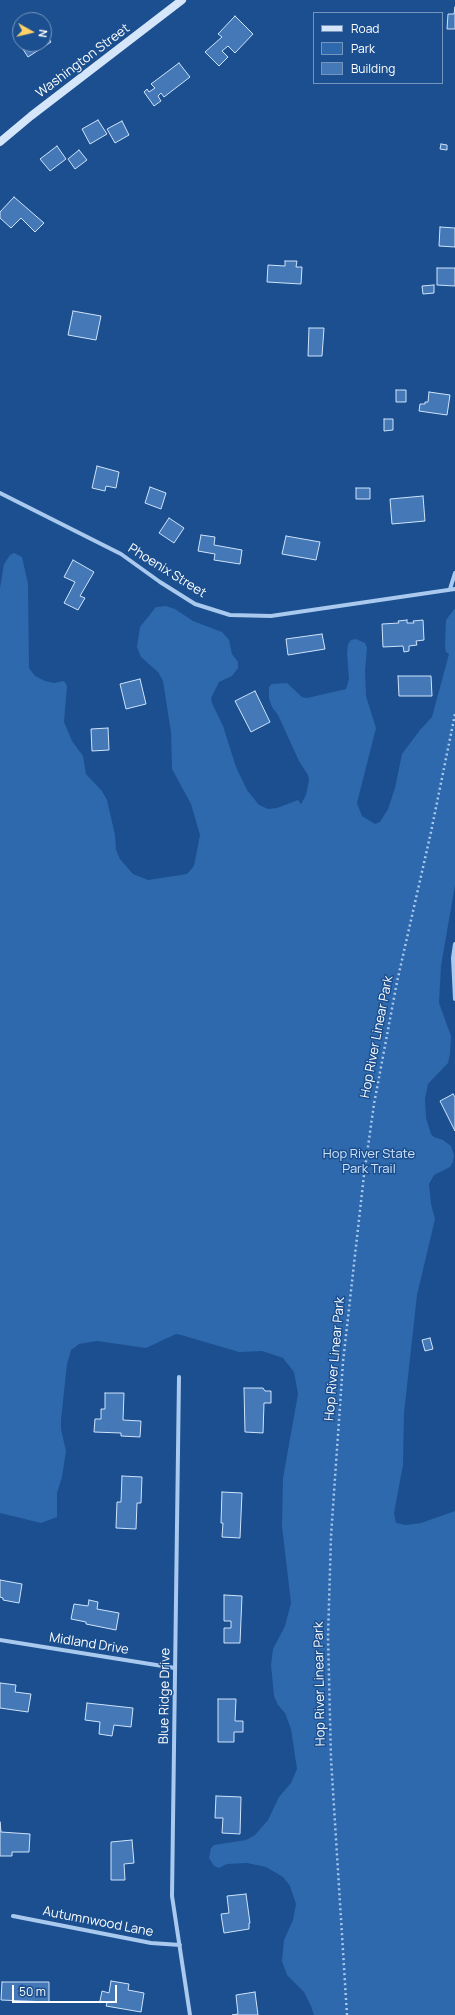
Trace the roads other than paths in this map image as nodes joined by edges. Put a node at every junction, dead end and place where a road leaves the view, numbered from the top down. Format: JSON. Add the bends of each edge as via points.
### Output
{"nodes":[{"id":1,"x":182,"y":0,"type":"edge"},
{"id":2,"x":0,"y":142,"type":"edge"},
{"id":3,"x":0,"y":493,"type":"edge"},
{"id":4,"x":455,"y":573,"type":"edge"},
{"id":5,"x":455,"y":589,"type":"edge"},
{"id":6,"x":450,"y":590,"type":"junction"},
{"id":7,"x":455,"y":944,"type":"edge"},
{"id":8,"x":455,"y":999,"type":"edge"},
{"id":9,"x":179,"y":1377,"type":"dead end"},
{"id":10,"x":0,"y":1640,"type":"edge"},
{"id":11,"x":175,"y":1668,"type":"junction"},
{"id":12,"x":13,"y":1916,"type":"dead end"},
{"id":13,"x":180,"y":1945,"type":"junction"},
{"id":14,"x":190,"y":2015,"type":"edge"}],
"edges":[{"from":1,"to":2,"type":"street","name":"Washington Street"},
{"from":3,"to":6,"type":"street","name":"Phoenix Street","via":[[121,554],[195,604],[230,615],[271,616]]},
{"from":4,"to":6,"type":"street"},
{"from":5,"to":6,"type":"street","name":"Phoenix Street"},
{"from":7,"to":8,"type":"street"},
{"from":9,"to":11,"type":"street","name":"Blue Ridge Drive"},
{"from":10,"to":11,"type":"street","name":"Midland Drive"},
{"from":11,"to":13,"type":"street","name":"Blue Ridge Drive","via":[[172,1896]]},
{"from":12,"to":13,"type":"street","name":"Autumnwood Lane","via":[[151,1943]]},
{"from":13,"to":14,"type":"street","name":"Blue Ridge Drive"}]}
